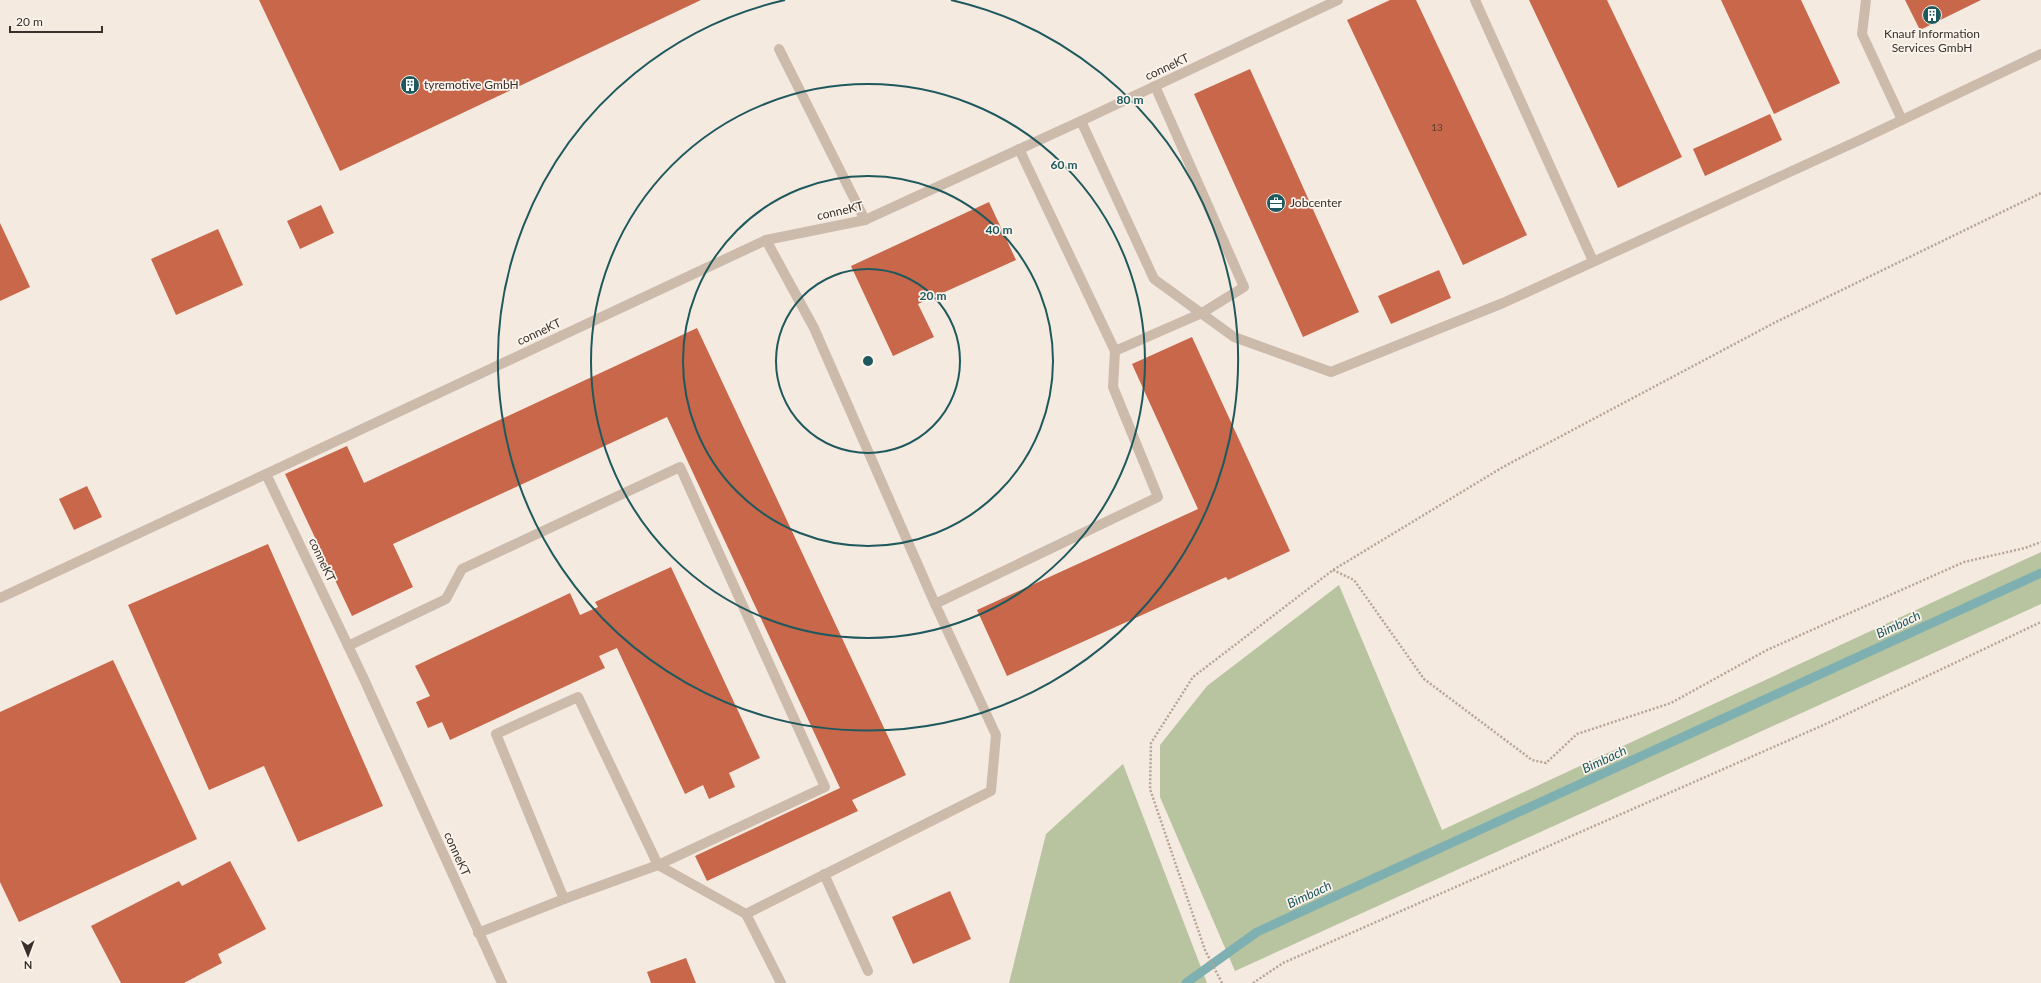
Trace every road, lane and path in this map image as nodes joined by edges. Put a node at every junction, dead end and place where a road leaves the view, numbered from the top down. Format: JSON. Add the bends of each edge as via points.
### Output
{"nodes":[{"id":1,"x":1338,"y":0,"type":"edge"},
{"id":2,"x":1475,"y":0,"type":"edge"},
{"id":3,"x":1866,"y":0,"type":"edge"},
{"id":4,"x":779,"y":49,"type":"dead end"},
{"id":5,"x":2041,"y":54,"type":"edge"},
{"id":6,"x":1155,"y":86,"type":"junction"},
{"id":7,"x":1902,"y":120,"type":"junction"},
{"id":8,"x":1081,"y":121,"type":"junction"},
{"id":9,"x":1019,"y":150,"type":"junction"},
{"id":10,"x":2041,"y":193,"type":"edge"},
{"id":11,"x":864,"y":220,"type":"junction"},
{"id":12,"x":766,"y":240,"type":"junction"},
{"id":13,"x":1593,"y":261,"type":"junction"},
{"id":14,"x":1202,"y":313,"type":"junction"},
{"id":15,"x":1115,"y":351,"type":"junction"},
{"id":16,"x":266,"y":474,"type":"junction"},
{"id":17,"x":2041,"y":542,"type":"edge"},
{"id":18,"x":1333,"y":570,"type":"junction"},
{"id":19,"x":0,"y":598,"type":"edge"},
{"id":20,"x":935,"y":604,"type":"junction"},
{"id":21,"x":2041,"y":622,"type":"edge"},
{"id":22,"x":348,"y":646,"type":"junction"},
{"id":23,"x":658,"y":866,"type":"junction"},
{"id":24,"x":824,"y":874,"type":"junction"},
{"id":25,"x":564,"y":899,"type":"junction"},
{"id":26,"x":746,"y":914,"type":"junction"},
{"id":27,"x":478,"y":933,"type":"junction"},
{"id":28,"x":868,"y":971,"type":"dead end"},
{"id":29,"x":1222,"y":982,"type":"edge"},
{"id":30,"x":502,"y":983,"type":"edge"},
{"id":31,"x":781,"y":983,"type":"edge"},
{"id":32,"x":1253,"y":983,"type":"edge"}],
"edges":[{"from":1,"to":6,"type":"street","name":"conneKT"},
{"from":2,"to":13,"type":"street"},
{"from":3,"to":7,"type":"street","via":[[1862,34]]},
{"from":4,"to":11,"type":"street"},
{"from":5,"to":7,"type":"street"},
{"from":6,"to":8,"type":"street","name":"conneKT"},
{"from":6,"to":14,"type":"street","via":[[1244,288]]},
{"from":7,"to":13,"type":"street"},
{"from":8,"to":9,"type":"street","name":"conneKT"},
{"from":8,"to":14,"type":"street","via":[[1154,279]]},
{"from":9,"to":11,"type":"street","name":"conneKT"},
{"from":9,"to":15,"type":"street"},
{"from":10,"to":18,"type":"path","via":[[1774,323],[1503,467]]},
{"from":11,"to":12,"type":"street","name":"conneKT"},
{"from":12,"to":16,"type":"street","name":"conneKT"},
{"from":12,"to":20,"type":"street","via":[[814,328]]},
{"from":13,"to":14,"type":"street","via":[[1502,302],[1331,372],[1234,336]]},
{"from":14,"to":15,"type":"street"},
{"from":15,"to":20,"type":"street","via":[[1113,387],[1158,497]]},
{"from":16,"to":19,"type":"street"},
{"from":16,"to":22,"type":"street","name":"conneKT"},
{"from":17,"to":18,"type":"path","via":[[1964,562],[1767,650],[1671,703],[1577,734],[1546,763],[1532,760],[1424,679],[1354,580]]},
{"from":18,"to":29,"type":"path","via":[[1194,677],[1151,743],[1150,789],[1205,950]]},
{"from":20,"to":24,"type":"street","via":[[996,735],[991,791]]},
{"from":21,"to":32,"type":"path","via":[[1828,723],[1283,963]]},
{"from":22,"to":23,"type":"street","via":[[446,599],[462,569],[680,467],[825,788]]},
{"from":22,"to":27,"type":"street","name":"conneKT"},
{"from":23,"to":25,"type":"street"},
{"from":23,"to":25,"type":"street","via":[[578,697],[496,734]]},
{"from":23,"to":26,"type":"street"},
{"from":24,"to":26,"type":"street"},
{"from":24,"to":28,"type":"street"},
{"from":25,"to":27,"type":"street"},
{"from":26,"to":31,"type":"street"},
{"from":27,"to":30,"type":"street","name":"conneKT"}]}
